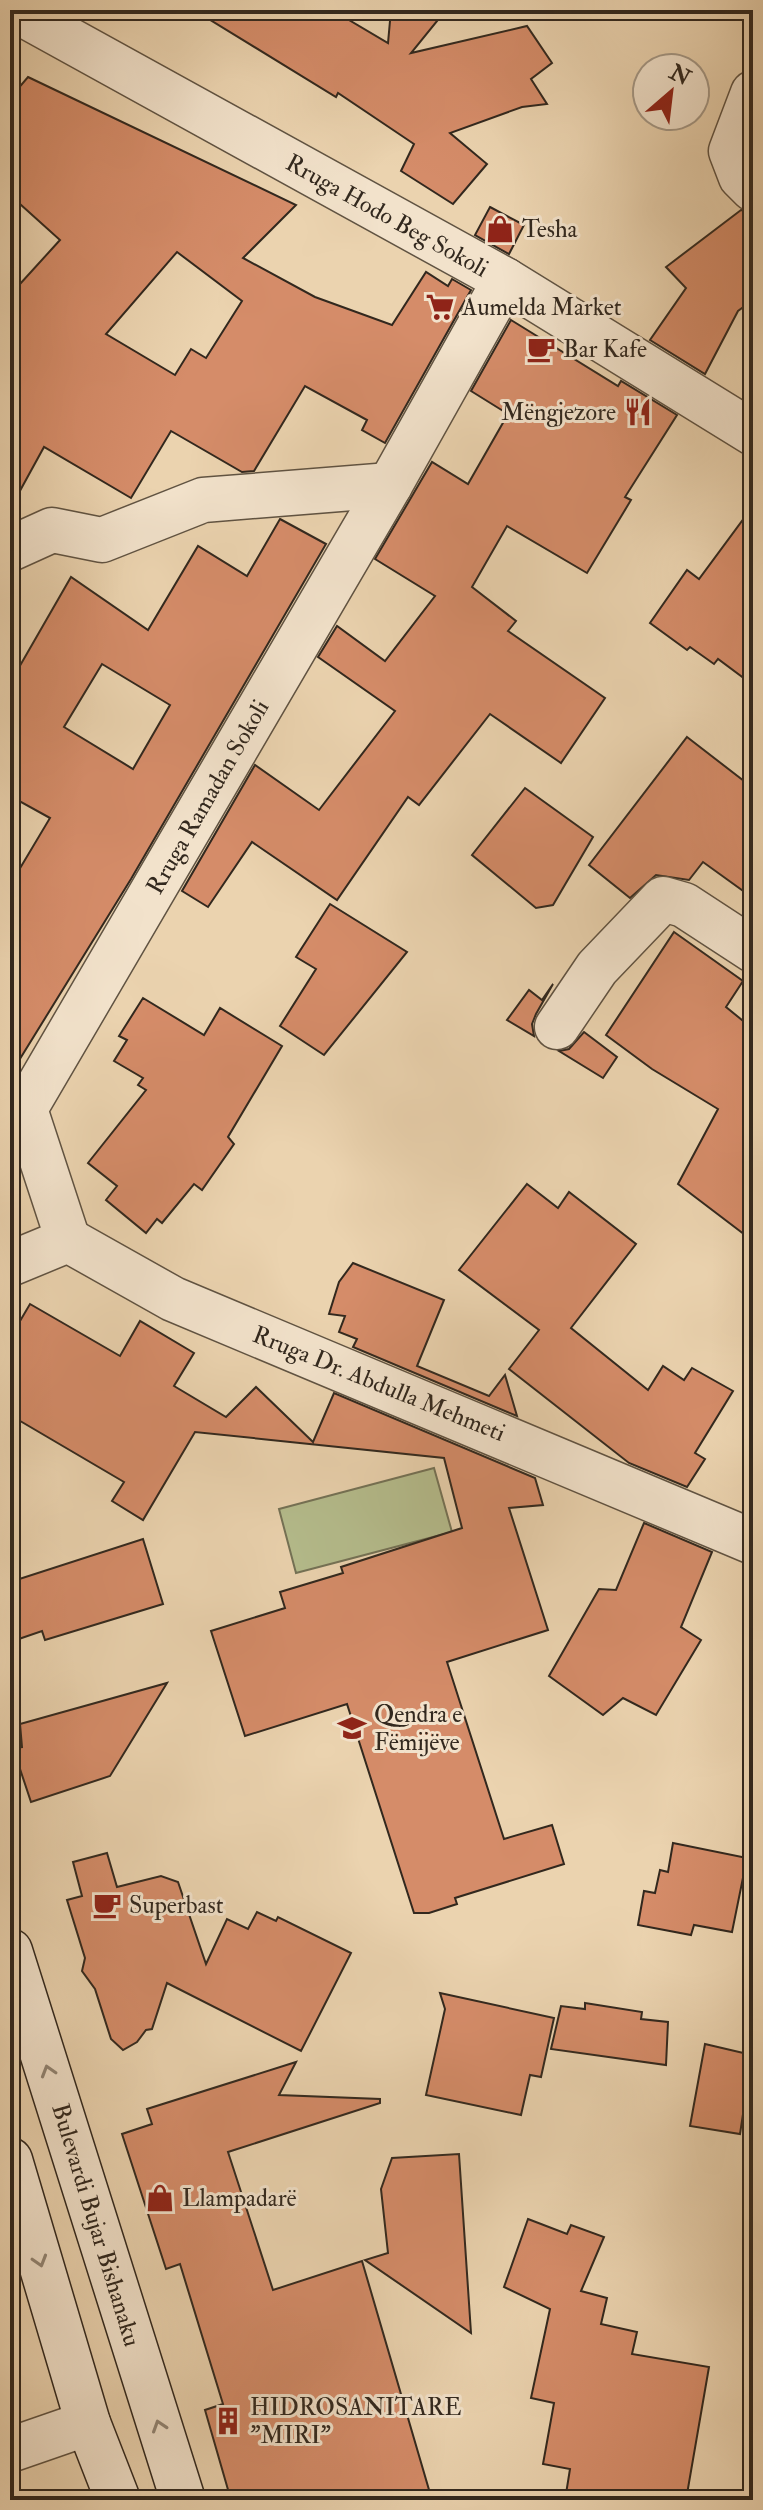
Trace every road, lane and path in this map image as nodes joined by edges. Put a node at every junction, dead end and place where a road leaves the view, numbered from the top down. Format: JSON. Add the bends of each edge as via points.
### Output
{"nodes":[{"id":1,"x":15,"y":10,"type":"edge"},
{"id":2,"x":753,"y":93,"type":"edge"},
{"id":3,"x":753,"y":189,"type":"edge"},
{"id":4,"x":505,"y":280,"type":"junction"},
{"id":5,"x":753,"y":433,"type":"edge"},
{"id":6,"x":390,"y":485,"type":"junction"},
{"id":7,"x":10,"y":549,"type":"edge"},
{"id":8,"x":753,"y":950,"type":"edge"},
{"id":9,"x":557,"y":1027,"type":"dead end"},
{"id":10,"x":17,"y":1110,"type":"edge"},
{"id":11,"x":68,"y":1240,"type":"junction"},
{"id":12,"x":10,"y":1264,"type":"edge"},
{"id":13,"x":753,"y":1542,"type":"edge"},
{"id":14,"x":10,"y":1951,"type":"edge"},
{"id":15,"x":10,"y":2160,"type":"edge"},
{"id":16,"x":88,"y":2423,"type":"junction"},
{"id":17,"x":10,"y":2450,"type":"edge"},
{"id":18,"x":118,"y":2500,"type":"edge"},
{"id":19,"x":183,"y":2500,"type":"edge"}],
"edges":[{"from":1,"to":4,"type":"street","name":"Rruga Hodo Beg Sokoli"},
{"from":2,"to":3,"type":"street","via":[[731,151],[741,177]]},
{"from":4,"to":5,"type":"street","name":"Rruga Hodo Beg Sokoli"},
{"from":4,"to":6,"type":"street","name":"Rruga Ramadan Sokoli"},
{"from":6,"to":7,"type":"street","via":[[203,500],[102,540],[52,530]]},
{"from":6,"to":10,"type":"street","name":"Rruga Ramadan Sokoli"},
{"from":8,"to":9,"type":"street","via":[[684,905],[663,899],[597,968]]},
{"from":10,"to":11,"type":"street","name":"Rruga Ramadan Sokoli"},
{"from":11,"to":12,"type":"street"},
{"from":11,"to":13,"type":"street","name":"Rruga Dr. Abdulla Mehmeti","via":[[173,1299]]},
{"from":19,"to":14,"type":"street","name":"Bulevardi Bujar Bishanaku","one_way":true},
{"from":15,"to":16,"type":"street","one_way":true},
{"from":16,"to":17,"type":"street"},
{"from":16,"to":18,"type":"street"}]}
